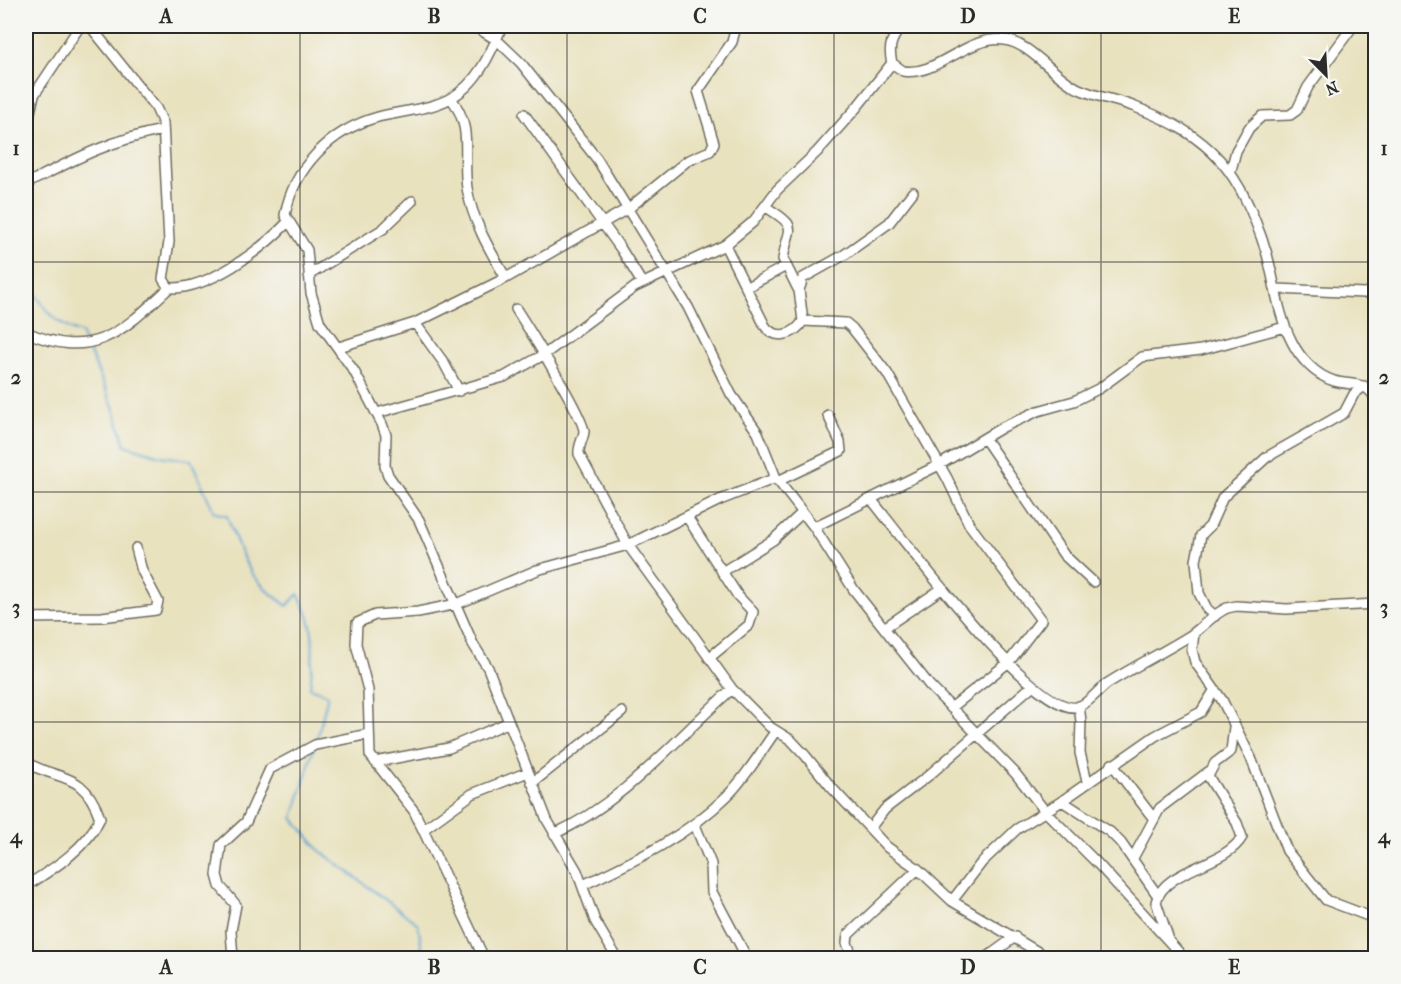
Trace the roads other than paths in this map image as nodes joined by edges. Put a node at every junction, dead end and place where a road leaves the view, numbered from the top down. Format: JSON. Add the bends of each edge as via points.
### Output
{"nodes":[{"id":1,"x":80,"y":26,"type":"edge"},
{"id":2,"x":90,"y":26,"type":"edge"},
{"id":3,"x":474,"y":26,"type":"edge"},
{"id":4,"x":502,"y":26,"type":"edge"},
{"id":5,"x":736,"y":26,"type":"edge"},
{"id":6,"x":903,"y":26,"type":"edge"},
{"id":7,"x":1353,"y":26,"type":"edge"},
{"id":8,"x":497,"y":40,"type":"junction"},
{"id":9,"x":891,"y":63,"type":"junction"},
{"id":10,"x":451,"y":98,"type":"junction"},
{"id":11,"x":524,"y":114,"type":"dead end"},
{"id":12,"x":26,"y":130,"type":"edge"},
{"id":13,"x":163,"y":130,"type":"junction"},
{"id":14,"x":1231,"y":170,"type":"junction"},
{"id":15,"x":26,"y":184,"type":"edge"},
{"id":16,"x":913,"y":192,"type":"dead end"},
{"id":17,"x":412,"y":201,"type":"dead end"},
{"id":18,"x":766,"y":207,"type":"junction"},
{"id":19,"x":629,"y":208,"type":"junction"},
{"id":20,"x":287,"y":223,"type":"junction"},
{"id":21,"x":602,"y":225,"type":"junction"},
{"id":22,"x":725,"y":245,"type":"junction"},
{"id":23,"x":786,"y":266,"type":"junction"},
{"id":24,"x":666,"y":273,"type":"junction"},
{"id":25,"x":309,"y":275,"type":"junction"},
{"id":26,"x":506,"y":278,"type":"junction"},
{"id":27,"x":642,"y":284,"type":"junction"},
{"id":28,"x":747,"y":287,"type":"junction"},
{"id":29,"x":169,"y":288,"type":"junction"},
{"id":30,"x":1277,"y":289,"type":"junction"},
{"id":31,"x":799,"y":290,"type":"junction"},
{"id":32,"x":1376,"y":291,"type":"edge"},
{"id":33,"x":516,"y":309,"type":"dead end"},
{"id":34,"x":803,"y":321,"type":"junction"},
{"id":35,"x":415,"y":323,"type":"junction"},
{"id":36,"x":1285,"y":327,"type":"junction"},
{"id":37,"x":26,"y":332,"type":"edge"},
{"id":38,"x":339,"y":347,"type":"junction"},
{"id":39,"x":544,"y":354,"type":"junction"},
{"id":40,"x":1364,"y":386,"type":"junction"},
{"id":41,"x":459,"y":391,"type":"junction"},
{"id":42,"x":1376,"y":400,"type":"edge"},
{"id":43,"x":378,"y":412,"type":"junction"},
{"id":44,"x":828,"y":415,"type":"dead end"},
{"id":45,"x":985,"y":439,"type":"junction"},
{"id":46,"x":939,"y":465,"type":"junction"},
{"id":47,"x":777,"y":479,"type":"junction"},
{"id":48,"x":1376,"y":497,"type":"edge"},
{"id":49,"x":871,"y":499,"type":"junction"},
{"id":50,"x":802,"y":513,"type":"junction"},
{"id":51,"x":1376,"y":516,"type":"edge"},
{"id":52,"x":687,"y":517,"type":"junction"},
{"id":53,"x":814,"y":527,"type":"junction"},
{"id":54,"x":628,"y":545,"type":"junction"},
{"id":55,"x":136,"y":548,"type":"dead end"},
{"id":56,"x":722,"y":572,"type":"junction"},
{"id":57,"x":1093,"y":582,"type":"dead end"},
{"id":58,"x":943,"y":588,"type":"junction"},
{"id":59,"x":457,"y":604,"type":"junction"},
{"id":60,"x":1376,"y":604,"type":"edge"},
{"id":61,"x":1215,"y":616,"type":"junction"},
{"id":62,"x":26,"y":618,"type":"edge"},
{"id":63,"x":884,"y":628,"type":"junction"},
{"id":64,"x":1194,"y":633,"type":"junction"},
{"id":65,"x":709,"y":658,"type":"junction"},
{"id":66,"x":1009,"y":662,"type":"junction"},
{"id":67,"x":1032,"y":686,"type":"junction"},
{"id":68,"x":732,"y":689,"type":"junction"},
{"id":69,"x":1214,"y":691,"type":"junction"},
{"id":70,"x":1078,"y":706,"type":"junction"},
{"id":71,"x":951,"y":708,"type":"junction"},
{"id":72,"x":622,"y":712,"type":"dead end"},
{"id":73,"x":507,"y":723,"type":"junction"},
{"id":74,"x":1234,"y":725,"type":"junction"},
{"id":75,"x":775,"y":732,"type":"junction"},
{"id":76,"x":369,"y":734,"type":"junction"},
{"id":77,"x":975,"y":735,"type":"junction"},
{"id":78,"x":26,"y":762,"type":"edge"},
{"id":79,"x":375,"y":762,"type":"junction"},
{"id":80,"x":1112,"y":764,"type":"junction"},
{"id":81,"x":528,"y":772,"type":"junction"},
{"id":82,"x":1208,"y":772,"type":"junction"},
{"id":83,"x":1087,"y":781,"type":"junction"},
{"id":84,"x":532,"y":783,"type":"junction"},
{"id":85,"x":1062,"y":801,"type":"junction"},
{"id":86,"x":1045,"y":811,"type":"junction"},
{"id":87,"x":1154,"y":819,"type":"junction"},
{"id":88,"x":695,"y":825,"type":"junction"},
{"id":89,"x":870,"y":828,"type":"junction"},
{"id":90,"x":424,"y":829,"type":"junction"},
{"id":91,"x":554,"y":834,"type":"junction"},
{"id":92,"x":1133,"y":858,"type":"junction"},
{"id":93,"x":918,"y":869,"type":"junction"},
{"id":94,"x":583,"y":885,"type":"junction"},
{"id":95,"x":26,"y":886,"type":"edge"},
{"id":96,"x":1158,"y":896,"type":"junction"},
{"id":97,"x":952,"y":901,"type":"junction"},
{"id":98,"x":1376,"y":919,"type":"edge"},
{"id":99,"x":1014,"y":937,"type":"junction"},
{"id":100,"x":1168,"y":938,"type":"junction"},
{"id":101,"x":233,"y":958,"type":"edge"},
{"id":102,"x":484,"y":958,"type":"edge"},
{"id":103,"x":617,"y":958,"type":"edge"},
{"id":104,"x":747,"y":958,"type":"edge"},
{"id":105,"x":853,"y":958,"type":"edge"},
{"id":106,"x":986,"y":958,"type":"edge"},
{"id":107,"x":1048,"y":958,"type":"edge"},
{"id":108,"x":1184,"y":958,"type":"edge"}],
"edges":[{"from":1,"to":12,"type":"street","via":[[34,95]]},
{"from":2,"to":13,"type":"street","via":[[156,108]]},
{"from":3,"to":8,"type":"street"},
{"from":4,"to":8,"type":"street"},
{"from":5,"to":19,"type":"street","via":[[732,42],[698,91],[714,143],[710,151],[687,161]]},
{"from":6,"to":9,"type":"street","via":[[891,42]]},
{"from":7,"to":14,"type":"street","via":[[1308,87],[1297,110],[1290,115],[1262,116],[1249,128]]},
{"from":8,"to":10,"type":"street","via":[[484,65]]},
{"from":8,"to":19,"type":"street","via":[[562,111]]},
{"from":9,"to":14,"type":"street","via":[[903,71],[916,72],[971,45],[1009,41],[1071,85],[1177,126],[1209,148]]},
{"from":9,"to":18,"type":"street","via":[[873,89],[777,190]]},
{"from":10,"to":20,"type":"street","via":[[358,123],[331,139],[300,176],[286,209]]},
{"from":10,"to":26,"type":"street","via":[[464,118],[471,205]]},
{"from":11,"to":21,"type":"street"},
{"from":13,"to":15,"type":"street","via":[[89,151]]},
{"from":13,"to":29,"type":"street","via":[[169,242],[163,279]]},
{"from":14,"to":30,"type":"street","via":[[1253,214]]},
{"from":16,"to":31,"type":"street","via":[[889,223],[844,255],[809,272]]},
{"from":17,"to":25,"type":"street","via":[[383,229]]},
{"from":18,"to":22,"type":"street"},
{"from":18,"to":23,"type":"street","via":[[792,231],[783,259]]},
{"from":19,"to":21,"type":"street"},
{"from":19,"to":24,"type":"street"},
{"from":20,"to":25,"type":"street","via":[[307,250]]},
{"from":20,"to":29,"type":"street","via":[[272,240],[241,261],[187,288]]},
{"from":21,"to":26,"type":"street"},
{"from":21,"to":27,"type":"street"},
{"from":22,"to":24,"type":"street"},
{"from":22,"to":28,"type":"street"},
{"from":23,"to":28,"type":"street"},
{"from":23,"to":31,"type":"street"},
{"from":24,"to":27,"type":"street"},
{"from":24,"to":47,"type":"street","via":[[688,307],[737,405],[758,433]]},
{"from":25,"to":38,"type":"street","via":[[320,323]]},
{"from":26,"to":35,"type":"street"},
{"from":27,"to":39,"type":"street"},
{"from":28,"to":34,"type":"street","via":[[772,335],[788,333]]},
{"from":29,"to":37,"type":"street","via":[[138,318],[93,344],[75,345]]},
{"from":30,"to":32,"type":"street"},
{"from":30,"to":36,"type":"street"},
{"from":31,"to":34,"type":"street"},
{"from":33,"to":39,"type":"street"},
{"from":34,"to":46,"type":"street","via":[[846,323],[852,328],[886,373]]},
{"from":35,"to":38,"type":"street"},
{"from":35,"to":41,"type":"street"},
{"from":36,"to":40,"type":"street","via":[[1301,358],[1320,375]]},
{"from":36,"to":45,"type":"street","via":[[1201,350],[1142,357],[1082,398],[1038,411]]},
{"from":38,"to":43,"type":"street"},
{"from":39,"to":41,"type":"street","via":[[504,377]]},
{"from":39,"to":54,"type":"street","via":[[584,432],[579,454]]},
{"from":40,"to":42,"type":"street"},
{"from":40,"to":61,"type":"street","via":[[1354,394],[1344,413],[1268,457],[1222,497],[1210,526],[1201,535],[1196,561],[1199,593]]},
{"from":41,"to":43,"type":"street"},
{"from":43,"to":59,"type":"street","via":[[386,435],[384,458],[388,475],[419,520]]},
{"from":44,"to":47,"type":"street","via":[[841,451]]},
{"from":45,"to":46,"type":"street"},
{"from":45,"to":57,"type":"street","via":[[1064,555]]},
{"from":46,"to":49,"type":"street"},
{"from":46,"to":66,"type":"street","via":[[969,524],[1041,620]]},
{"from":47,"to":50,"type":"street"},
{"from":47,"to":52,"type":"street"},
{"from":48,"to":51,"type":"street"},
{"from":49,"to":53,"type":"street"},
{"from":49,"to":58,"type":"street"},
{"from":50,"to":53,"type":"street"},
{"from":50,"to":56,"type":"street","via":[[773,540]]},
{"from":52,"to":54,"type":"street"},
{"from":52,"to":56,"type":"street"},
{"from":53,"to":63,"type":"street","via":[[854,590]]},
{"from":54,"to":59,"type":"street","via":[[537,570]]},
{"from":54,"to":65,"type":"street"},
{"from":55,"to":62,"type":"street","via":[[142,571],[158,601],[156,610],[102,617]]},
{"from":56,"to":65,"type":"street","via":[[753,617],[749,625]]},
{"from":58,"to":63,"type":"street"},
{"from":58,"to":66,"type":"street","via":[[987,642]]},
{"from":59,"to":73,"type":"street","via":[[473,644],[488,668]]},
{"from":59,"to":76,"type":"street","via":[[375,615],[357,623],[355,634],[369,696]]},
{"from":60,"to":61,"type":"street","via":[[1287,609],[1236,606]]},
{"from":61,"to":64,"type":"street"},
{"from":63,"to":71,"type":"street"},
{"from":64,"to":69,"type":"street","via":[[1193,656]]},
{"from":64,"to":70,"type":"street","via":[[1106,684]]},
{"from":65,"to":68,"type":"street"},
{"from":66,"to":67,"type":"street"},
{"from":66,"to":71,"type":"street"},
{"from":67,"to":70,"type":"street","via":[[1067,706]]},
{"from":67,"to":77,"type":"street"},
{"from":68,"to":75,"type":"street"},
{"from":68,"to":91,"type":"street","via":[[617,796],[593,814]]},
{"from":69,"to":74,"type":"street"},
{"from":69,"to":80,"type":"street","via":[[1201,712]]},
{"from":70,"to":83,"type":"street","via":[[1082,721],[1080,753]]},
{"from":71,"to":77,"type":"street"},
{"from":72,"to":84,"type":"street"},
{"from":73,"to":79,"type":"street","via":[[448,748]]},
{"from":73,"to":81,"type":"street"},
{"from":74,"to":82,"type":"street","via":[[1231,752]]},
{"from":74,"to":98,"type":"street","via":[[1258,772],[1287,851],[1326,900]]},
{"from":75,"to":88,"type":"street","via":[[730,793]]},
{"from":75,"to":89,"type":"street","via":[[805,755]]},
{"from":76,"to":79,"type":"street","via":[[370,754]]},
{"from":76,"to":101,"type":"street","via":[[315,746],[270,768],[246,822],[221,846],[219,886],[236,905],[231,931]]},
{"from":77,"to":86,"type":"street","via":[[1016,773]]},
{"from":77,"to":89,"type":"street","via":[[885,809]]},
{"from":78,"to":95,"type":"street","via":[[72,780],[90,798],[100,818],[68,856]]},
{"from":79,"to":90,"type":"street","via":[[399,788]]},
{"from":80,"to":83,"type":"street"},
{"from":80,"to":87,"type":"street"},
{"from":81,"to":84,"type":"street"},
{"from":81,"to":90,"type":"street","via":[[472,794]]},
{"from":82,"to":87,"type":"street","via":[[1160,808]]},
{"from":82,"to":96,"type":"street","via":[[1242,837],[1235,846],[1172,882]]},
{"from":83,"to":85,"type":"street"},
{"from":84,"to":91,"type":"street"},
{"from":85,"to":86,"type":"street"},
{"from":85,"to":92,"type":"street","via":[[1110,832]]},
{"from":86,"to":97,"type":"street","via":[[1003,841]]},
{"from":86,"to":100,"type":"street"},
{"from":87,"to":92,"type":"street"},
{"from":88,"to":94,"type":"street","via":[[653,851]]},
{"from":88,"to":104,"type":"street","via":[[711,864],[712,892]]},
{"from":89,"to":93,"type":"street","via":[[887,847]]},
{"from":90,"to":102,"type":"street"},
{"from":91,"to":94,"type":"street"},
{"from":92,"to":96,"type":"street"},
{"from":93,"to":97,"type":"street"},
{"from":93,"to":105,"type":"street","via":[[848,935]]},
{"from":94,"to":103,"type":"street","via":[[595,921]]},
{"from":96,"to":100,"type":"street","via":[[1156,902]]},
{"from":97,"to":99,"type":"street"},
{"from":99,"to":106,"type":"street"},
{"from":99,"to":107,"type":"street"},
{"from":100,"to":108,"type":"street"}]}
